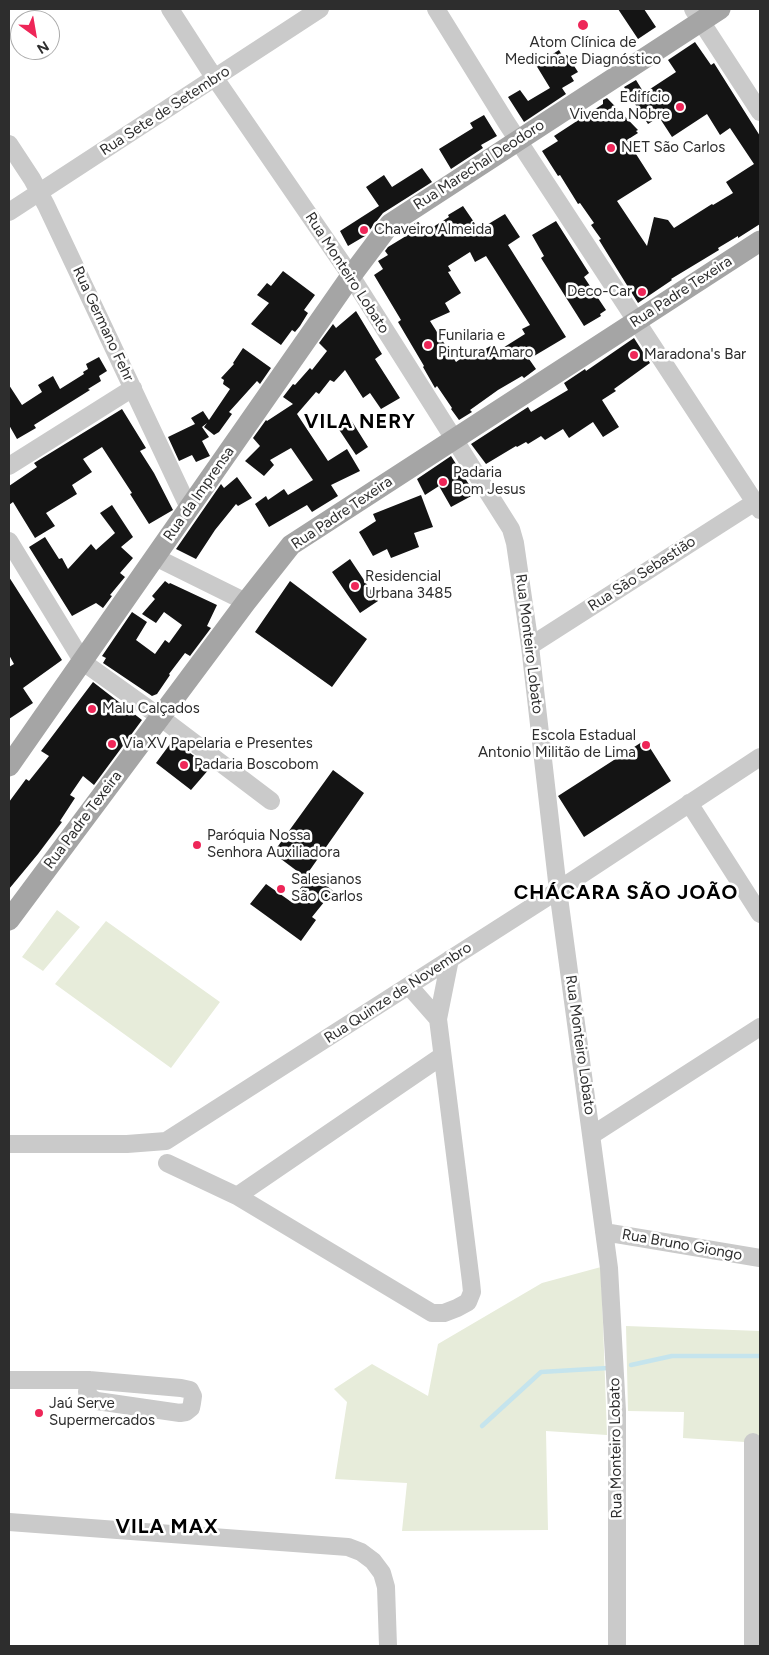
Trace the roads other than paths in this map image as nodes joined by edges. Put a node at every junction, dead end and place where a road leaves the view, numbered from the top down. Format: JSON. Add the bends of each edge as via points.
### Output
{"nodes":[{"id":1,"x":170,"y":9,"type":"edge"},
{"id":2,"x":320,"y":9,"type":"edge"},
{"id":3,"x":436,"y":9,"type":"edge"},
{"id":4,"x":720,"y":9,"type":"edge"},
{"id":5,"x":697,"y":15,"type":"edge"},
{"id":6,"x":216,"y":78,"type":"junction"},
{"id":7,"x":760,"y":112,"type":"edge"},
{"id":8,"x":518,"y":140,"type":"junction"},
{"id":9,"x":9,"y":144,"type":"edge"},
{"id":10,"x":39,"y":192,"type":"junction"},
{"id":11,"x":9,"y":212,"type":"edge"},
{"id":12,"x":390,"y":224,"type":"joint"},
{"id":13,"x":760,"y":240,"type":"edge"},
{"id":14,"x":351,"y":276,"type":"junction"},
{"id":15,"x":637,"y":321,"type":"junction"},
{"id":16,"x":133,"y":388,"type":"junction"},
{"id":17,"x":453,"y":439,"type":"junction"},
{"id":18,"x":9,"y":466,"type":"edge"},
{"id":19,"x":758,"y":506,"type":"edge"},
{"id":20,"x":189,"y":508,"type":"junction"},
{"id":21,"x":9,"y":541,"type":"edge"},
{"id":22,"x":155,"y":557,"type":"junction"},
{"id":23,"x":246,"y":602,"type":"junction"},
{"id":24,"x":530,"y":646,"type":"junction"},
{"id":25,"x":83,"y":662,"type":"junction"},
{"id":26,"x":160,"y":717,"type":"junction"},
{"id":27,"x":760,"y":758,"type":"edge"},
{"id":28,"x":9,"y":766,"type":"edge"},
{"id":29,"x":271,"y":801,"type":"dead end"},
{"id":30,"x":689,"y":803,"type":"junction"},
{"id":31,"x":558,"y":890,"type":"junction"},
{"id":32,"x":760,"y":914,"type":"edge"},
{"id":33,"x":9,"y":920,"type":"edge"},
{"id":34,"x":450,"y":959,"type":"junction"},
{"id":35,"x":409,"y":986,"type":"junction"},
{"id":36,"x":438,"y":1019,"type":"junction"},
{"id":37,"x":760,"y":1026,"type":"edge"},
{"id":38,"x":442,"y":1056,"type":"junction"},
{"id":39,"x":592,"y":1135,"type":"junction"},
{"id":40,"x":9,"y":1144,"type":"edge"},
{"id":41,"x":167,"y":1163,"type":"dead end"},
{"id":42,"x":237,"y":1196,"type":"junction"},
{"id":43,"x":604,"y":1232,"type":"junction"},
{"id":44,"x":760,"y":1258,"type":"edge"},
{"id":45,"x":9,"y":1380,"type":"edge"},
{"id":46,"x":89,"y":1380,"type":"junction"},
{"id":47,"x":753,"y":1442,"type":"dead end"},
{"id":48,"x":9,"y":1522,"type":"edge"},
{"id":49,"x":388,"y":1646,"type":"edge"},
{"id":50,"x":616,"y":1646,"type":"edge"},
{"id":51,"x":754,"y":1646,"type":"edge"}],
"edges":[{"from":1,"to":6,"type":"street","name":"Rua Monteiro Lobato"},
{"from":2,"to":6,"type":"street","name":"Rua Sete de Setembro"},
{"from":3,"to":8,"type":"street"},
{"from":4,"to":5,"type":"main road","name":"Rua Marechal Deodoro"},
{"from":5,"to":7,"type":"street"},
{"from":5,"to":8,"type":"main road","name":"Rua Marechal Deodoro"},
{"from":6,"to":10,"type":"street","name":"Rua Sete de Setembro"},
{"from":6,"to":14,"type":"street","name":"Rua Monteiro Lobato"},
{"from":8,"to":12,"type":"main road","name":"Rua Marechal Deodoro"},
{"from":8,"to":15,"type":"street"},
{"from":9,"to":10,"type":"street","name":"Rua Germano Fehr"},
{"from":10,"to":11,"type":"street","name":"Rua Sete de Setembro"},
{"from":10,"to":16,"type":"street","name":"Rua Germano Fehr"},
{"from":12,"to":14,"type":"main road","name":"Rua da Imprensa"},
{"from":13,"to":15,"type":"main road","name":"Rua Padre Texeira"},
{"from":14,"to":17,"type":"street","name":"Rua Monteiro Lobato"},
{"from":14,"to":20,"type":"main road","name":"Rua da Imprensa"},
{"from":15,"to":17,"type":"main road","name":"Rua Padre Texeira"},
{"from":15,"to":19,"type":"street"},
{"from":16,"to":18,"type":"street"},
{"from":16,"to":20,"type":"street","name":"Rua Germano Fehr"},
{"from":17,"to":23,"type":"main road","name":"Rua Padre Texeira","via":[[291,545]]},
{"from":17,"to":24,"type":"street","name":"Rua Monteiro Lobato","via":[[511,529]]},
{"from":19,"to":24,"type":"street","name":"Rua São Sebastião"},
{"from":20,"to":22,"type":"main road","name":"Rua da Imprensa"},
{"from":21,"to":25,"type":"street"},
{"from":22,"to":23,"type":"street"},
{"from":22,"to":25,"type":"main road","name":"Rua da Imprensa"},
{"from":23,"to":26,"type":"main road","name":"Rua Padre Texeira"},
{"from":24,"to":31,"type":"street","name":"Rua Monteiro Lobato"},
{"from":25,"to":26,"type":"street"},
{"from":25,"to":28,"type":"main road","name":"Rua da Imprensa"},
{"from":26,"to":29,"type":"street"},
{"from":26,"to":33,"type":"main road","name":"Rua Padre Texeira"},
{"from":27,"to":30,"type":"street","name":"Rua Quinze de Novembro"},
{"from":30,"to":31,"type":"street","name":"Rua Quinze de Novembro"},
{"from":30,"to":32,"type":"street"},
{"from":31,"to":34,"type":"street","name":"Rua Quinze de Novembro"},
{"from":31,"to":39,"type":"street","name":"Rua Monteiro Lobato"},
{"from":34,"to":35,"type":"street","name":"Rua Quinze de Novembro"},
{"from":34,"to":36,"type":"street"},
{"from":35,"to":36,"type":"street"},
{"from":35,"to":40,"type":"street","name":"Rua Quinze de Novembro","via":[[166,1141]]},
{"from":36,"to":38,"type":"street"},
{"from":37,"to":39,"type":"street"},
{"from":38,"to":42,"type":"street"},
{"from":38,"to":42,"type":"street","via":[[471,1282],[468,1302],[444,1313],[432,1313]]},
{"from":39,"to":43,"type":"street","name":"Rua Monteiro Lobato"},
{"from":41,"to":42,"type":"street"},
{"from":43,"to":44,"type":"street","name":"Rua Bruno Giongo"},
{"from":43,"to":50,"type":"street","name":"Rua Monteiro Lobato","via":[[617,1411]]},
{"from":45,"to":46,"type":"street"},
{"from":46,"to":46,"type":"street","via":[[87,1392],[97,1401],[180,1413],[191,1408],[193,1396],[190,1390]]},
{"from":47,"to":51,"type":"street"},
{"from":48,"to":49,"type":"street","via":[[348,1547],[362,1552],[382,1573],[386,1586]]}]}
